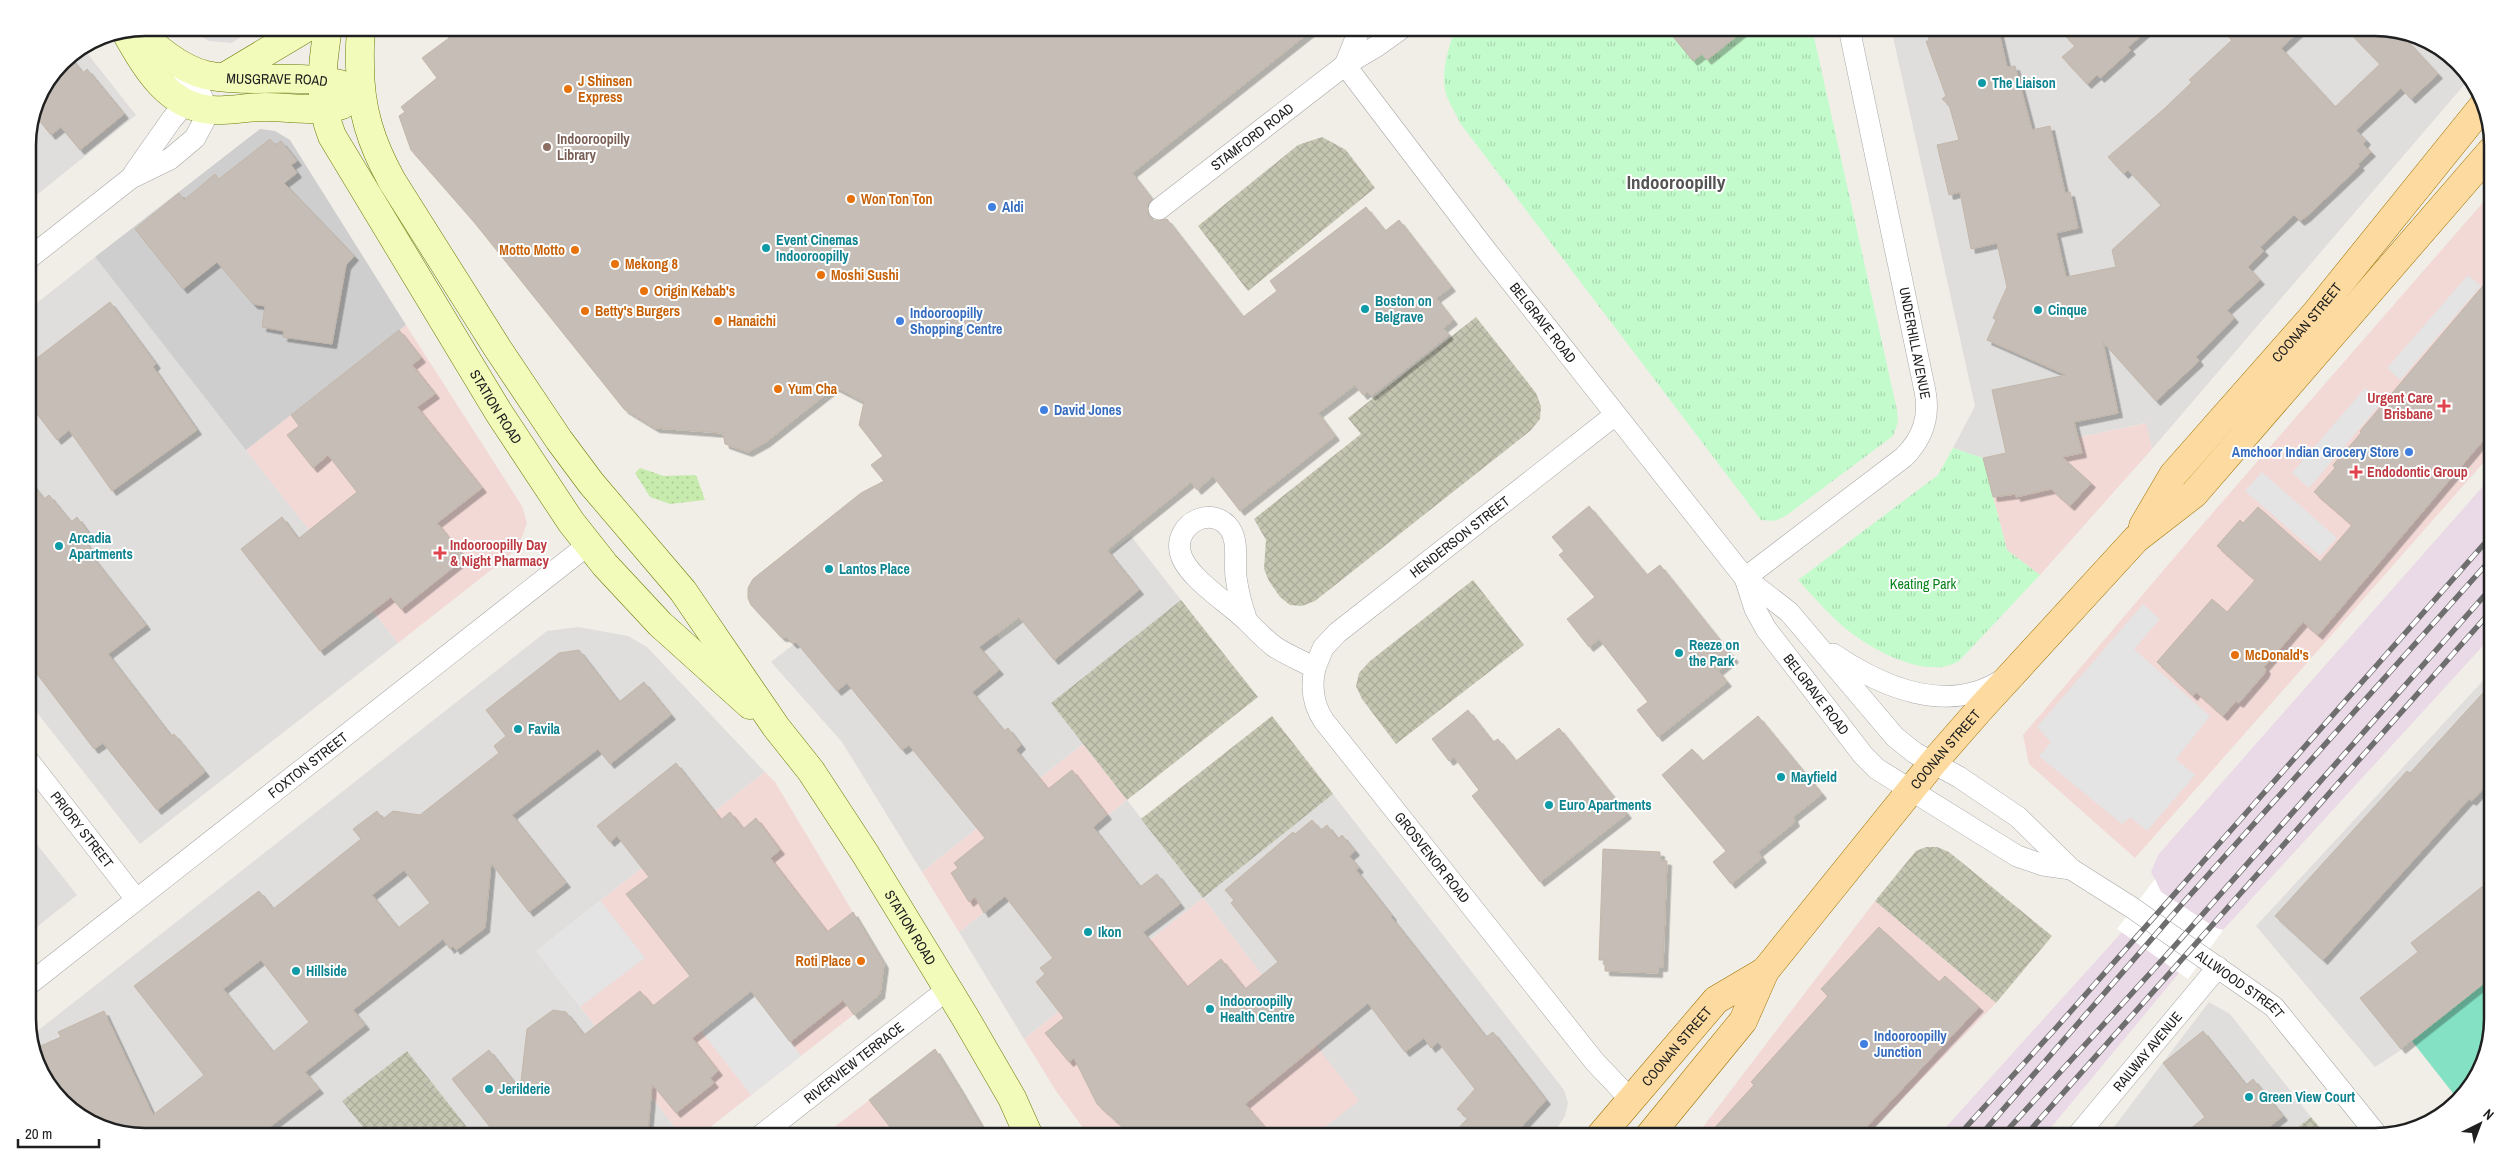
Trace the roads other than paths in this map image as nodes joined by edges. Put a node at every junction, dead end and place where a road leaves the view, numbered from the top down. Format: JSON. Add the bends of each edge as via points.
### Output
{"nodes":[{"id":1,"x":144,"y":36,"type":"edge"},
{"id":2,"x":293,"y":36,"type":"edge"},
{"id":3,"x":327,"y":36,"type":"edge"},
{"id":4,"x":361,"y":36,"type":"edge"},
{"id":5,"x":1357,"y":36,"type":"edge"},
{"id":6,"x":1391,"y":36,"type":"edge"},
{"id":7,"x":1851,"y":36,"type":"edge"},
{"id":8,"x":128,"y":37,"type":"edge"},
{"id":9,"x":168,"y":56,"type":"junction"},
{"id":10,"x":1345,"y":65,"type":"junction"},
{"id":11,"x":224,"y":77,"type":"junction"},
{"id":12,"x":322,"y":81,"type":"junction"},
{"id":13,"x":360,"y":93,"type":"junction"},
{"id":14,"x":196,"y":101,"type":"junction"},
{"id":15,"x":324,"y":108,"type":"junction"},
{"id":16,"x":2478,"y":112,"type":"edge"},
{"id":17,"x":2484,"y":140,"type":"edge"},
{"id":18,"x":2484,"y":159,"type":"edge"},
{"id":19,"x":131,"y":178,"type":"junction"},
{"id":20,"x":1159,"y":209,"type":"dead end"},
{"id":21,"x":2439,"y":211,"type":"junction"},
{"id":22,"x":36,"y":253,"type":"edge"},
{"id":23,"x":1615,"y":415,"type":"junction"},
{"id":24,"x":622,"y":518,"type":"junction"},
{"id":25,"x":2136,"y":539,"type":"junction"},
{"id":26,"x":589,"y":544,"type":"junction"},
{"id":27,"x":1745,"y":578,"type":"junction"},
{"id":28,"x":683,"y":591,"type":"junction"},
{"id":29,"x":651,"y":614,"type":"junction"},
{"id":30,"x":1247,"y":621,"type":"junction"},
{"id":31,"x":1805,"y":629,"type":"junction"},
{"id":32,"x":1315,"y":668,"type":"junction"},
{"id":33,"x":2012,"y":673,"type":"junction"},
{"id":34,"x":776,"y":727,"type":"junction"},
{"id":35,"x":1932,"y":764,"type":"junction"},
{"id":36,"x":36,"y":770,"type":"edge"},
{"id":37,"x":1911,"y":791,"type":"junction"},
{"id":38,"x":2071,"y":869,"type":"junction"},
{"id":39,"x":136,"y":899,"type":"junction"},
{"id":40,"x":2218,"y":967,"type":"junction"},
{"id":41,"x":1765,"y":970,"type":"junction"},
{"id":42,"x":36,"y":979,"type":"edge"},
{"id":43,"x":948,"y":990,"type":"junction"},
{"id":44,"x":1631,"y":1100,"type":"junction"},
{"id":45,"x":770,"y":1128,"type":"edge"},
{"id":46,"x":1025,"y":1128,"type":"edge"},
{"id":47,"x":1607,"y":1128,"type":"edge"},
{"id":48,"x":1656,"y":1128,"type":"edge"},
{"id":49,"x":2084,"y":1128,"type":"edge"},
{"id":50,"x":2372,"y":1128,"type":"edge"}],
"edges":[{"from":1,"to":9,"type":"street"},
{"from":2,"to":11,"type":"street"},
{"from":3,"to":12,"type":"street","name":"STATION ROAD"},
{"from":4,"to":13,"type":"street","name":"STATION ROAD"},
{"from":5,"to":10,"type":"street"},
{"from":6,"to":10,"type":"street","name":"STAMFORD ROAD"},
{"from":7,"to":27,"type":"street","name":"UNDERHILL AVENUE","via":[[1927,400],[1926,421],[1917,442],[1904,457]]},
{"from":8,"to":14,"type":"street","via":[[152,75],[166,90]]},
{"from":9,"to":11,"type":"street","via":[[197,72]]},
{"from":9,"to":14,"type":"street"},
{"from":10,"to":20,"type":"street","name":"STAMFORD ROAD"},
{"from":10,"to":23,"type":"street","name":"BELGRAVE ROAD"},
{"from":11,"to":12,"type":"street","name":"MUSGRAVE ROAD"},
{"from":11,"to":14,"type":"street","name":"MUSGRAVE ROAD"},
{"from":12,"to":13,"type":"street","name":"MUSGRAVE ROAD"},
{"from":12,"to":15,"type":"street","name":"STATION ROAD"},
{"from":13,"to":15,"type":"street","name":"MUSGRAVE ROAD","via":[[346,103]]},
{"from":13,"to":24,"type":"street","name":"STATION ROAD","via":[[371,139],[392,181],[559,440]]},
{"from":14,"to":15,"type":"street","name":"MUSGRAVE ROAD"},
{"from":14,"to":19,"type":"street","name":"MUSGRAVE ROAD"},
{"from":14,"to":19,"type":"street","name":"MUSGRAVE ROAD","via":[[202,126],[193,140],[170,159]]},
{"from":15,"to":26,"type":"street","name":"STATION ROAD","via":[[337,145],[394,241],[519,446]]},
{"from":16,"to":25,"type":"main road","name":"COONAN STREET","via":[[2315,314],[2172,476]]},
{"from":17,"to":21,"type":"main road","name":"COONAN STREET","via":[[2453,179]]},
{"from":18,"to":21,"type":"main road","name":"COONAN STREET"},
{"from":19,"to":22,"type":"street","name":"MUSGRAVE ROAD"},
{"from":21,"to":25,"type":"main road","name":"COONAN STREET","via":[[2194,494]]},
{"from":23,"to":27,"type":"street","name":"BELGRAVE ROAD"},
{"from":23,"to":32,"type":"street","name":"HENDERSON STREET","via":[[1337,633],[1324,648]]},
{"from":24,"to":26,"type":"street"},
{"from":24,"to":28,"type":"street","name":"STATION ROAD"},
{"from":25,"to":33,"type":"main road","name":"COONAN STREET"},
{"from":26,"to":29,"type":"street","name":"STATION ROAD"},
{"from":26,"to":39,"type":"street","name":"FOXTON STREET"},
{"from":27,"to":31,"type":"street","name":"BELGRAVE ROAD","via":[[1781,605]]},
{"from":27,"to":37,"type":"street","name":"BELGRAVE ROAD","via":[[1766,630],[1822,703],[1872,764]]},
{"from":28,"to":29,"type":"street"},
{"from":28,"to":34,"type":"street","name":"STATION ROAD"},
{"from":29,"to":34,"type":"street","name":"STATION ROAD","via":[[697,659]]},
{"from":30,"to":30,"type":"street","via":[[1196,576],[1182,558],[1181,537],[1184,529],[1194,521],[1217,519],[1232,533],[1236,578]]},
{"from":30,"to":32,"type":"street","via":[[1276,648]]},
{"from":31,"to":33,"type":"street","name":"BELGRAVE ROAD","via":[[1833,654],[1865,673],[1929,696],[1956,698],[1978,693]]},
{"from":31,"to":35,"type":"street","name":"BELGRAVE ROAD","via":[[1895,737]]},
{"from":32,"to":44,"type":"street","name":"GROSVENOR ROAD","via":[[1312,680],[1314,700],[1324,721],[1595,1062]]},
{"from":33,"to":35,"type":"main road","name":"COONAN STREET"},
{"from":34,"to":43,"type":"street","name":"STATION ROAD","via":[[811,771],[861,847]]},
{"from":35,"to":37,"type":"main road","name":"COONAN STREET"},
{"from":35,"to":38,"type":"street","name":"ALLWOOD STREET","via":[[2018,817]]},
{"from":36,"to":39,"type":"street","name":"PRIORY STREET"},
{"from":37,"to":38,"type":"street","name":"ALLWOOD STREET","via":[[2024,859]]},
{"from":37,"to":41,"type":"main road","name":"COONAN STREET"},
{"from":38,"to":40,"type":"street","name":"ALLWOOD STREET"},
{"from":39,"to":42,"type":"street","name":"FOXTON STREET"},
{"from":40,"to":49,"type":"street","name":"RAILWAY AVENUE"},
{"from":40,"to":50,"type":"street","name":"ALLWOOD STREET","via":[[2282,1015]]},
{"from":41,"to":44,"type":"main road","name":"COONAN STREET","via":[[1716,1000]]},
{"from":41,"to":48,"type":"main road","name":"COONAN STREET","via":[[1743,1021]]},
{"from":43,"to":45,"type":"street","name":"RIVERVIEW TERRACE"},
{"from":43,"to":46,"type":"street","name":"STATION ROAD","via":[[1012,1098]]},
{"from":44,"to":47,"type":"main road","name":"COONAN STREET"}]}
